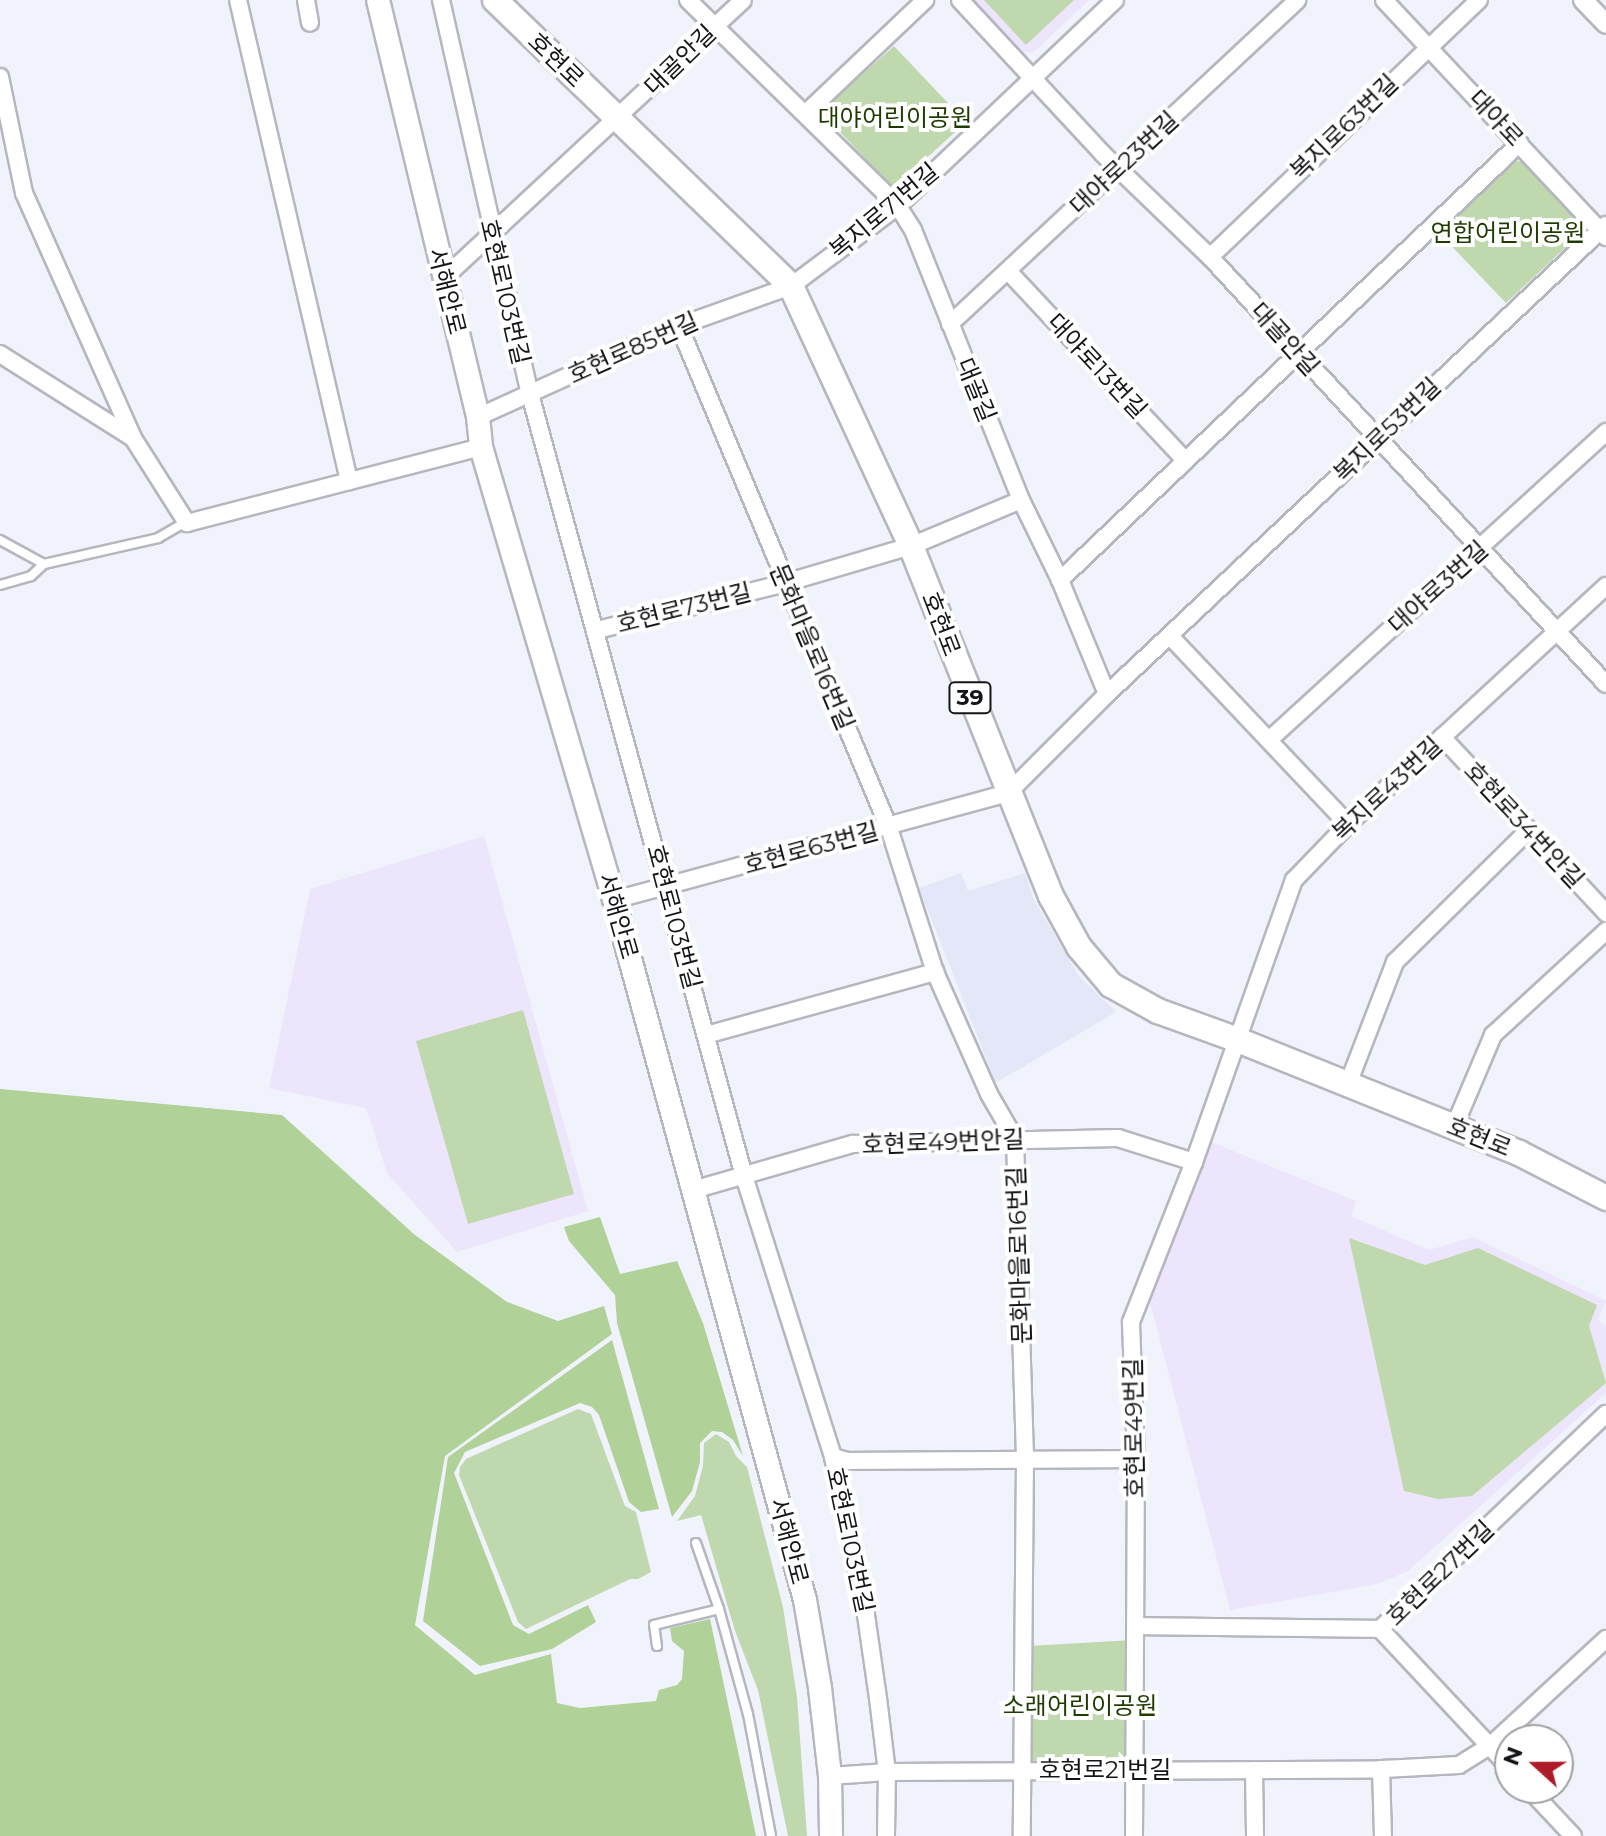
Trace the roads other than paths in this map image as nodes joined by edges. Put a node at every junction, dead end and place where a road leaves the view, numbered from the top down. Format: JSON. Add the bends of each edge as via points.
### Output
{"nodes":[{"id":1,"x":238,"y":0,"type":"edge"},
{"id":2,"x":306,"y":0,"type":"edge"},
{"id":3,"x":378,"y":0,"type":"edge"},
{"id":4,"x":441,"y":0,"type":"edge"},
{"id":5,"x":495,"y":0,"type":"edge"},
{"id":6,"x":688,"y":0,"type":"edge"},
{"id":7,"x":743,"y":0,"type":"edge"},
{"id":8,"x":925,"y":0,"type":"edge"},
{"id":9,"x":960,"y":0,"type":"edge"},
{"id":10,"x":1115,"y":0,"type":"edge"},
{"id":11,"x":1298,"y":0,"type":"edge"},
{"id":12,"x":1384,"y":0,"type":"edge"},
{"id":13,"x":1479,"y":0,"type":"edge"},
{"id":14,"x":1583,"y":0,"type":"edge"},
{"id":15,"x":310,"y":23,"type":"dead end"},
{"id":16,"x":1606,"y":24,"type":"edge"},
{"id":17,"x":715,"y":26,"type":"junction"},
{"id":18,"x":1427,"y":46,"type":"junction"},
{"id":19,"x":1032,"y":76,"type":"junction"},
{"id":20,"x":0,"y":77,"type":"edge"},
{"id":21,"x":805,"y":114,"type":"junction"},
{"id":22,"x":618,"y":120,"type":"junction"},
{"id":23,"x":1520,"y":143,"type":"junction"},
{"id":24,"x":1118,"y":168,"type":"junction"},
{"id":25,"x":898,"y":206,"type":"junction"},
{"id":26,"x":1604,"y":231,"type":"edge"},
{"id":27,"x":492,"y":235,"type":"junction"},
{"id":28,"x":1210,"y":257,"type":"junction"},
{"id":29,"x":1008,"y":271,"type":"junction"},
{"id":30,"x":444,"y":278,"type":"junction"},
{"id":31,"x":791,"y":286,"type":"junction"},
{"id":32,"x":950,"y":324,"type":"junction"},
{"id":33,"x":679,"y":326,"type":"junction"},
{"id":34,"x":0,"y":354,"type":"edge"},
{"id":35,"x":1300,"y":355,"type":"junction"},
{"id":36,"x":530,"y":394,"type":"junction"},
{"id":37,"x":478,"y":417,"type":"junction"},
{"id":38,"x":1606,"y":432,"type":"edge"},
{"id":39,"x":133,"y":438,"type":"junction"},
{"id":40,"x":1377,"y":441,"type":"junction"},
{"id":41,"x":481,"y":447,"type":"junction"},
{"id":42,"x":1186,"y":461,"type":"junction"},
{"id":43,"x":349,"y":481,"type":"junction"},
{"id":44,"x":1021,"y":500,"type":"junction"},
{"id":45,"x":186,"y":522,"type":"junction"},
{"id":46,"x":0,"y":540,"type":"edge"},
{"id":47,"x":911,"y":546,"type":"junction"},
{"id":48,"x":1480,"y":550,"type":"junction"},
{"id":49,"x":44,"y":564,"type":"junction"},
{"id":50,"x":1060,"y":580,"type":"junction"},
{"id":51,"x":785,"y":583,"type":"junction"},
{"id":52,"x":0,"y":585,"type":"edge"},
{"id":53,"x":1606,"y":586,"type":"edge"},
{"id":54,"x":597,"y":630,"type":"junction"},
{"id":55,"x":1557,"y":631,"type":"junction"},
{"id":56,"x":1170,"y":636,"type":"junction"},
{"id":57,"x":1606,"y":684,"type":"edge"},
{"id":58,"x":1107,"y":694,"type":"junction"},
{"id":59,"x":1442,"y":737,"type":"junction"},
{"id":60,"x":1269,"y":740,"type":"junction"},
{"id":61,"x":1008,"y":793,"type":"junction"},
{"id":62,"x":1348,"y":824,"type":"junction"},
{"id":63,"x":889,"y":828,"type":"junction"},
{"id":64,"x":1529,"y":830,"type":"junction"},
{"id":65,"x":666,"y":887,"type":"junction"},
{"id":66,"x":614,"y":900,"type":"junction"},
{"id":67,"x":1606,"y":913,"type":"edge"},
{"id":68,"x":1606,"y":931,"type":"edge"},
{"id":69,"x":935,"y":972,"type":"junction"},
{"id":70,"x":706,"y":1035,"type":"junction"},
{"id":71,"x":1238,"y":1040,"type":"junction"},
{"id":72,"x":1348,"y":1084,"type":"junction"},
{"id":73,"x":1454,"y":1127,"type":"junction"},
{"id":74,"x":1015,"y":1139,"type":"junction"},
{"id":75,"x":1194,"y":1162,"type":"junction"},
{"id":76,"x":744,"y":1176,"type":"junction"},
{"id":77,"x":693,"y":1190,"type":"junction"},
{"id":78,"x":1606,"y":1198,"type":"edge"},
{"id":79,"x":1606,"y":1414,"type":"edge"},
{"id":80,"x":833,"y":1457,"type":"junction"},
{"id":81,"x":1136,"y":1459,"type":"junction"},
{"id":82,"x":1025,"y":1460,"type":"junction"},
{"id":83,"x":696,"y":1543,"type":"dead end"},
{"id":84,"x":719,"y":1609,"type":"junction"},
{"id":85,"x":1137,"y":1626,"type":"junction"},
{"id":86,"x":1380,"y":1629,"type":"junction"},
{"id":87,"x":1606,"y":1639,"type":"edge"},
{"id":88,"x":657,"y":1646,"type":"dead end"},
{"id":89,"x":1490,"y":1746,"type":"junction"},
{"id":90,"x":1494,"y":1750,"type":"edge"},
{"id":91,"x":1381,"y":1769,"type":"junction"},
{"id":92,"x":1024,"y":1770,"type":"junction"},
{"id":93,"x":1134,"y":1770,"type":"junction"},
{"id":94,"x":1254,"y":1770,"type":"junction"},
{"id":95,"x":887,"y":1772,"type":"junction"},
{"id":96,"x":830,"y":1776,"type":"junction"},
{"id":97,"x":1543,"y":1804,"type":"edge"},
{"id":98,"x":771,"y":1836,"type":"edge"},
{"id":99,"x":831,"y":1836,"type":"edge"},
{"id":100,"x":886,"y":1836,"type":"edge"},
{"id":101,"x":1022,"y":1836,"type":"edge"},
{"id":102,"x":1134,"y":1836,"type":"edge"},
{"id":103,"x":1255,"y":1836,"type":"edge"},
{"id":104,"x":1383,"y":1836,"type":"edge"},
{"id":105,"x":1573,"y":1836,"type":"edge"}],
"edges":[{"from":1,"to":43,"type":"street"},
{"from":2,"to":15,"type":"street"},
{"from":3,"to":30,"type":"main road","name":"서해안로"},
{"from":4,"to":27,"type":"street","name":"호현로103번길"},
{"from":5,"to":22,"type":"main road","name":"호현로","number":"39"},
{"from":6,"to":17,"type":"street","name":"대골길"},
{"from":7,"to":17,"type":"street","name":"대골안길"},
{"from":8,"to":21,"type":"street"},
{"from":9,"to":19,"type":"street","name":"대골안길"},
{"from":10,"to":19,"type":"street","name":"복지로71번길"},
{"from":11,"to":24,"type":"street","name":"대야로23번길"},
{"from":12,"to":18,"type":"street","name":"대야로"},
{"from":13,"to":18,"type":"street","name":"복지로63번길"},
{"from":14,"to":16,"type":"street"},
{"from":17,"to":21,"type":"street","name":"대골길"},
{"from":17,"to":22,"type":"street","name":"대골안길"},
{"from":18,"to":23,"type":"street","name":"대야로"},
{"from":18,"to":28,"type":"street","name":"복지로63번길"},
{"from":19,"to":24,"type":"street","name":"대골안길"},
{"from":19,"to":25,"type":"street","name":"복지로71번길"},
{"from":20,"to":39,"type":"street","via":[[24,193]]},
{"from":21,"to":25,"type":"street","name":"대골길"},
{"from":22,"to":27,"type":"street"},
{"from":22,"to":31,"type":"main road","name":"호현로","number":"39"},
{"from":23,"to":26,"type":"street","name":"대야로"},
{"from":23,"to":35,"type":"street"},
{"from":24,"to":28,"type":"street","name":"대골안길"},
{"from":24,"to":29,"type":"street","name":"대야로23번길"},
{"from":25,"to":31,"type":"street","name":"복지로71번길"},
{"from":25,"to":32,"type":"street","name":"대골길","via":[[913,230]]},
{"from":26,"to":40,"type":"street","name":"복지로53번길","via":[[1509,313]]},
{"from":27,"to":30,"type":"street"},
{"from":27,"to":36,"type":"street","name":"호현로103번길"},
{"from":28,"to":35,"type":"street","name":"대골안길"},
{"from":29,"to":32,"type":"street","name":"대야로23번길"},
{"from":29,"to":42,"type":"street","name":"대야로13번길"},
{"from":30,"to":37,"type":"main road","name":"서해안로"},
{"from":31,"to":33,"type":"street","name":"호현로85번길"},
{"from":31,"to":47,"type":"main road","name":"호현로","number":"39"},
{"from":32,"to":44,"type":"street","name":"대골길"},
{"from":33,"to":36,"type":"street","name":"호현로85번길"},
{"from":33,"to":51,"type":"street","name":"문화마을로16번길"},
{"from":34,"to":39,"type":"street"},
{"from":35,"to":40,"type":"street","name":"대골안길"},
{"from":35,"to":42,"type":"street"},
{"from":36,"to":37,"type":"street","name":"호현로85번길"},
{"from":36,"to":54,"type":"street","name":"호현로103번길"},
{"from":37,"to":41,"type":"main road","name":"서해안로"},
{"from":38,"to":48,"type":"street","name":"대야로3번길"},
{"from":39,"to":45,"type":"street"},
{"from":40,"to":48,"type":"street","name":"대골안길"},
{"from":40,"to":56,"type":"street","name":"복지로53번길"},
{"from":41,"to":43,"type":"street"},
{"from":41,"to":66,"type":"main road","name":"서해안로"},
{"from":42,"to":50,"type":"street"},
{"from":43,"to":45,"type":"street"},
{"from":44,"to":47,"type":"street","name":"호현로73번길"},
{"from":44,"to":50,"type":"street","name":"대골길"},
{"from":45,"to":49,"type":"lane","via":[[158,538]]},
{"from":46,"to":49,"type":"lane"},
{"from":47,"to":51,"type":"street","name":"호현로73번길"},
{"from":47,"to":61,"type":"main road","name":"호현로","number":"39"},
{"from":48,"to":55,"type":"street","name":"대골안길"},
{"from":48,"to":60,"type":"street","name":"대야로3번길"},
{"from":49,"to":52,"type":"lane","via":[[31,576]]},
{"from":50,"to":58,"type":"street","name":"대골길"},
{"from":51,"to":54,"type":"street","name":"호현로73번길"},
{"from":51,"to":63,"type":"street","name":"문화마을로16번길"},
{"from":53,"to":55,"type":"street","name":"복지로43번길"},
{"from":54,"to":65,"type":"street","name":"호현로103번길"},
{"from":55,"to":57,"type":"street","name":"대골안길"},
{"from":55,"to":59,"type":"street","name":"복지로43번길"},
{"from":56,"to":58,"type":"street","name":"복지로53번길"},
{"from":56,"to":60,"type":"street"},
{"from":58,"to":61,"type":"street","name":"복지로53번길"},
{"from":59,"to":62,"type":"street","name":"복지로43번길"},
{"from":59,"to":64,"type":"street","name":"호현로34번안길"},
{"from":60,"to":62,"type":"street"},
{"from":61,"to":63,"type":"street","name":"호현로63번길"},
{"from":61,"to":71,"type":"main road","name":"호현로","number":"39","via":[[1051,896],[1079,947],[1111,985],[1158,1011]]},
{"from":62,"to":71,"type":"street","name":"복지로43번길","via":[[1294,880]]},
{"from":63,"to":65,"type":"street","name":"호현로63번길"},
{"from":63,"to":69,"type":"street","name":"문화마을로16번길"},
{"from":64,"to":67,"type":"street","name":"호현로34번안길"},
{"from":64,"to":72,"type":"street","via":[[1395,962]]},
{"from":65,"to":66,"type":"street","name":"호현로63번길"},
{"from":65,"to":70,"type":"street","name":"호현로103번길"},
{"from":66,"to":77,"type":"main road","name":"서해안로"},
{"from":68,"to":73,"type":"street","via":[[1493,1035]]},
{"from":69,"to":70,"type":"street"},
{"from":69,"to":74,"type":"street","name":"문화마을로16번길","via":[[989,1094]]},
{"from":70,"to":76,"type":"street","name":"호현로103번길"},
{"from":71,"to":72,"type":"main road","name":"호현로","number":"39"},
{"from":71,"to":75,"type":"street","name":"호현로49번길"},
{"from":72,"to":73,"type":"main road","name":"호현로","number":"39"},
{"from":73,"to":78,"type":"main road","name":"호현로","number":"39"},
{"from":74,"to":75,"type":"street","name":"호현로49번안길","via":[[1118,1138]]},
{"from":74,"to":76,"type":"street","name":"호현로49번안길","via":[[852,1144]]},
{"from":74,"to":82,"type":"street","name":"문화마을로16번길"},
{"from":75,"to":81,"type":"street","name":"호현로49번길","via":[[1131,1322]]},
{"from":76,"to":77,"type":"street","name":"호현로49번안길"},
{"from":76,"to":80,"type":"street","name":"호현로103번길"},
{"from":77,"to":96,"type":"main road","name":"서해안로","via":[[805,1600]]},
{"from":79,"to":86,"type":"street","name":"호현로27번길"},
{"from":80,"to":82,"type":"street"},
{"from":80,"to":95,"type":"street","name":"호현로103번길","via":[[866,1615]]},
{"from":81,"to":82,"type":"street"},
{"from":81,"to":85,"type":"street","name":"호현로49번길"},
{"from":82,"to":92,"type":"street","name":"문화마을로16번길"},
{"from":83,"to":84,"type":"lane"},
{"from":84,"to":88,"type":"lane","via":[[654,1625]]},
{"from":84,"to":98,"type":"lane","via":[[748,1714]]},
{"from":85,"to":86,"type":"street","name":"호현로27번길"},
{"from":85,"to":93,"type":"street","name":"호현로49번길"},
{"from":86,"to":89,"type":"street"},
{"from":87,"to":89,"type":"street","name":"호현로21번길"},
{"from":89,"to":90,"type":"street"},
{"from":89,"to":91,"type":"street","name":"호현로21번길","via":[[1459,1765]]},
{"from":91,"to":94,"type":"street","name":"호현로21번길"},
{"from":91,"to":104,"type":"street"},
{"from":92,"to":93,"type":"street","name":"호현로21번길"},
{"from":92,"to":95,"type":"street","name":"호현로21번길"},
{"from":92,"to":101,"type":"street","name":"문화마을로16번길"},
{"from":93,"to":94,"type":"street","name":"호현로21번길"},
{"from":93,"to":102,"type":"street","name":"호현로49번길"},
{"from":94,"to":103,"type":"street"},
{"from":95,"to":96,"type":"street","name":"호현로21번길"},
{"from":95,"to":100,"type":"street","name":"호현로103번길"},
{"from":96,"to":99,"type":"main road","name":"서해안로"},
{"from":97,"to":105,"type":"street"}]}
